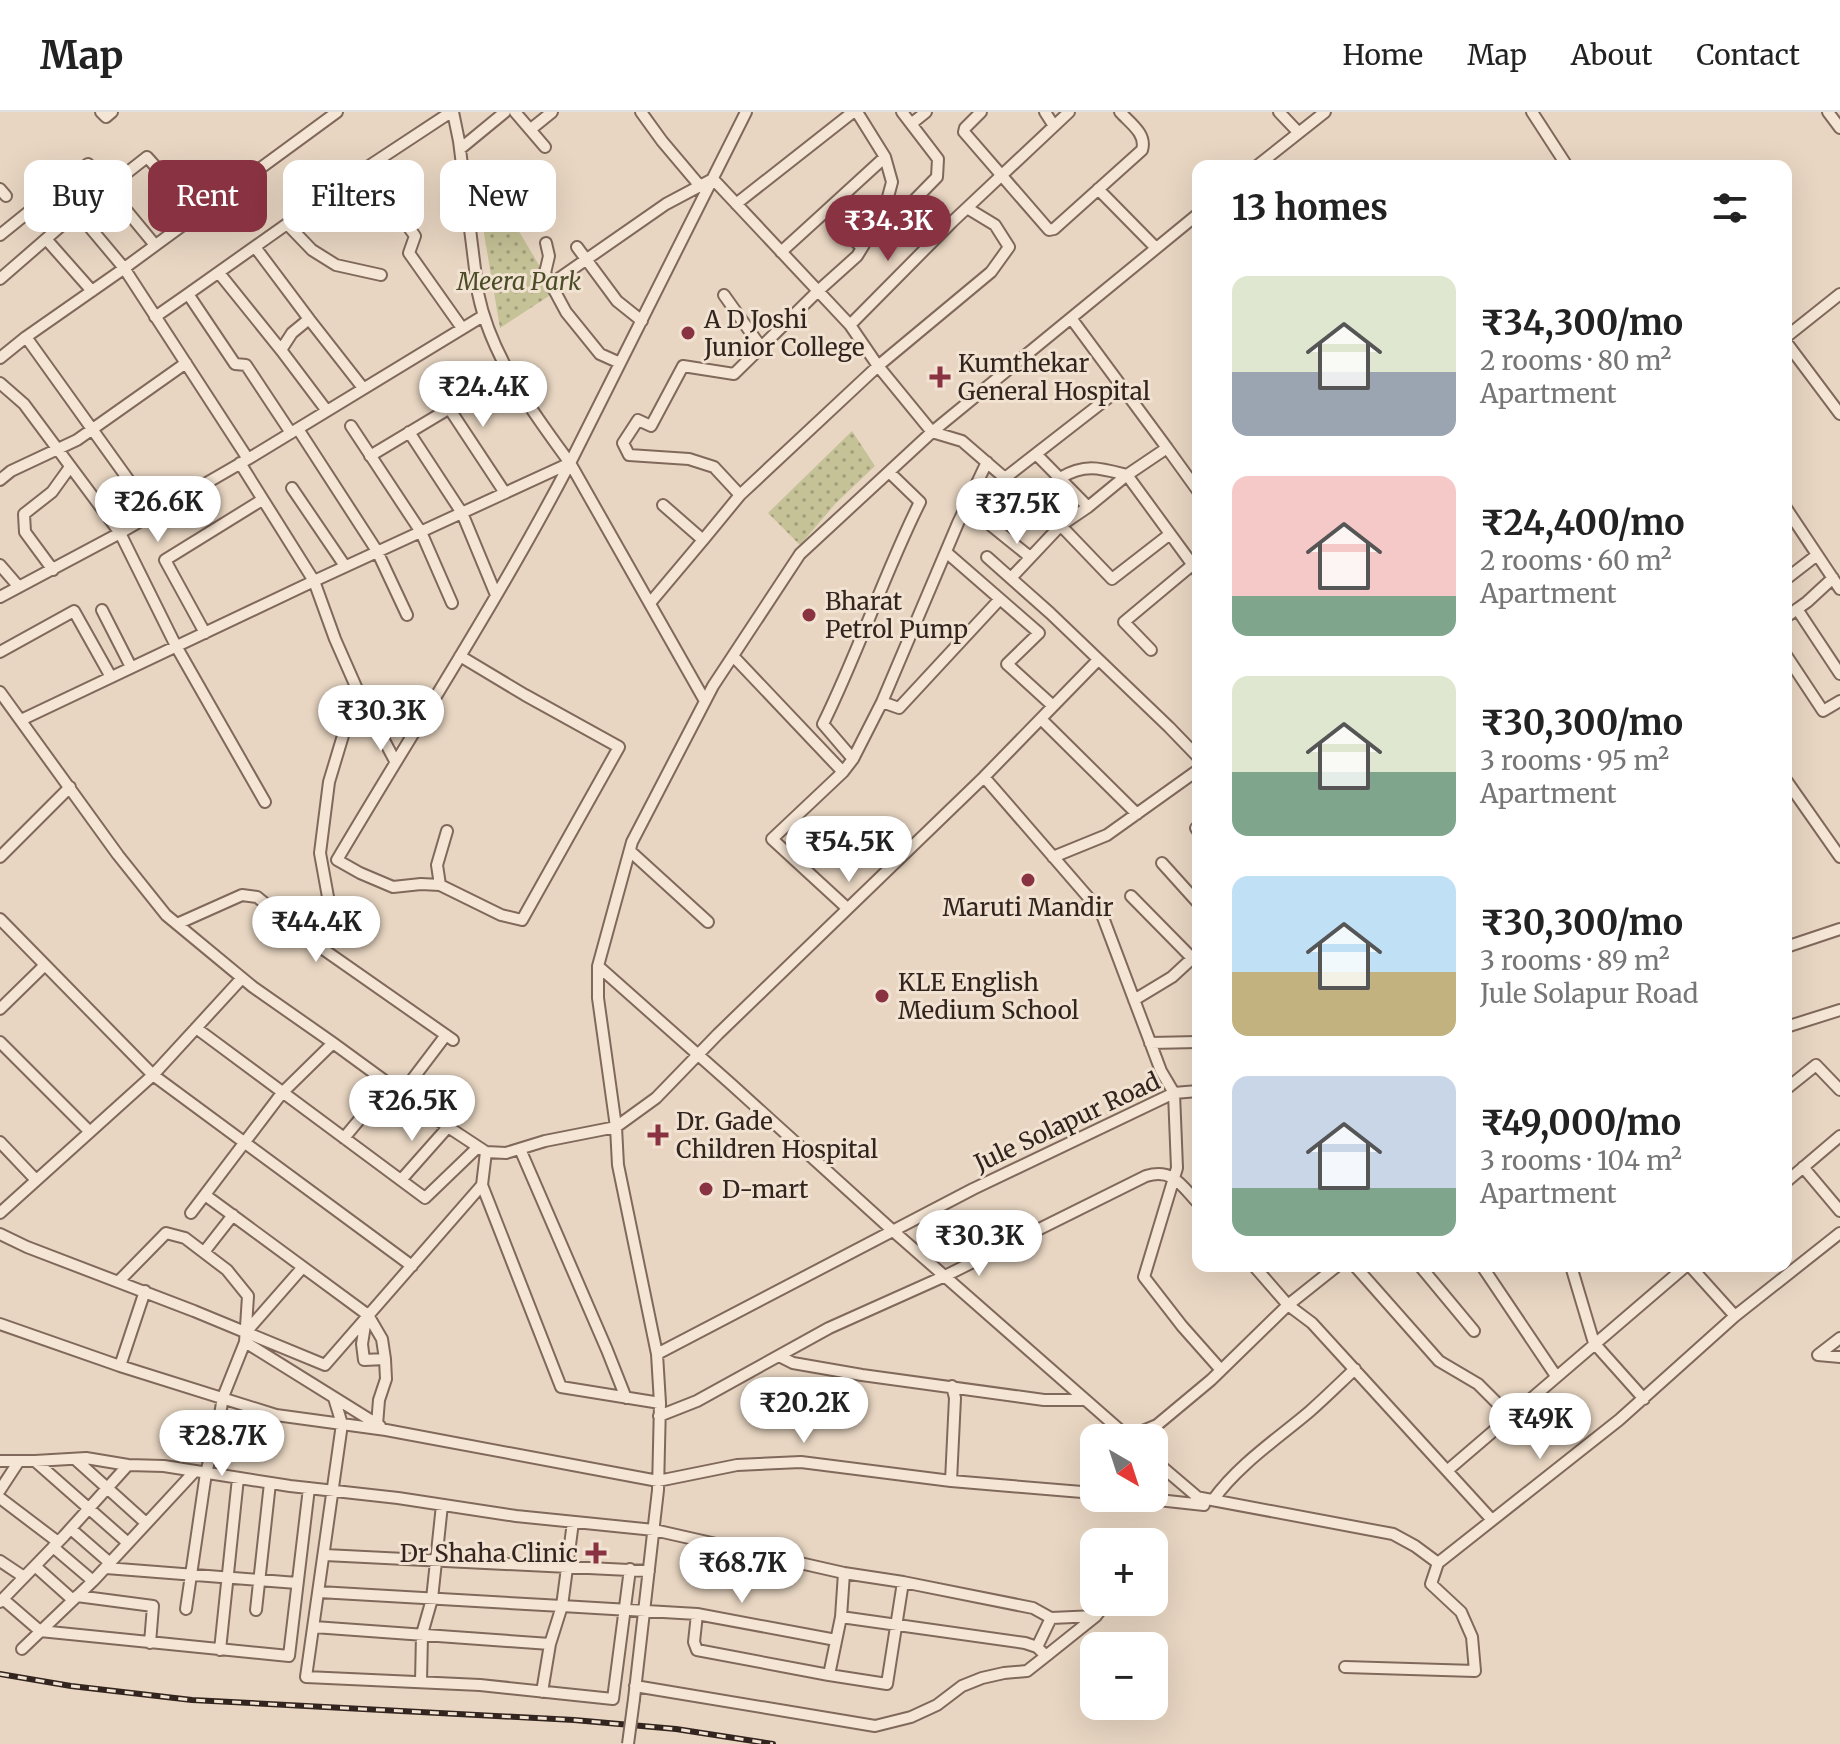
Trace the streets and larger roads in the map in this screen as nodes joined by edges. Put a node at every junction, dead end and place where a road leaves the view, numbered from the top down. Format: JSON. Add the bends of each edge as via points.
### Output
{"nodes":[{"id":1,"x":101,"y":112,"type":"edge"},
{"id":2,"x":112,"y":112,"type":"edge"},
{"id":3,"x":337,"y":112,"type":"edge"},
{"id":4,"x":452,"y":112,"type":"edge"},
{"id":5,"x":505,"y":112,"type":"edge"},
{"id":6,"x":515,"y":112,"type":"edge"},
{"id":7,"x":552,"y":112,"type":"edge"},
{"id":8,"x":641,"y":112,"type":"edge"},
{"id":9,"x":746,"y":112,"type":"edge"},
{"id":10,"x":855,"y":112,"type":"edge"},
{"id":11,"x":902,"y":112,"type":"edge"},
{"id":12,"x":926,"y":112,"type":"edge"},
{"id":13,"x":981,"y":112,"type":"edge"},
{"id":14,"x":1045,"y":112,"type":"edge"},
{"id":15,"x":1069,"y":112,"type":"edge"},
{"id":16,"x":1120,"y":112,"type":"edge"},
{"id":17,"x":1279,"y":112,"type":"edge"},
{"id":18,"x":1325,"y":112,"type":"edge"},
{"id":19,"x":1532,"y":112,"type":"edge"},
{"id":20,"x":1828,"y":112,"type":"edge"},
{"id":21,"x":435,"y":116,"type":"edge"},
{"id":22,"x":911,"y":124,"type":"junction"},
{"id":23,"x":1054,"y":126,"type":"junction"},
{"id":24,"x":1840,"y":128,"type":"edge"},
{"id":25,"x":531,"y":129,"type":"junction"},
{"id":26,"x":1298,"y":132,"type":"junction"},
{"id":27,"x":545,"y":147,"type":"dead end"},
{"id":28,"x":460,"y":149,"type":"junction"},
{"id":29,"x":885,"y":157,"type":"junction"},
{"id":30,"x":150,"y":160,"type":"edge"},
{"id":31,"x":377,"y":160,"type":"edge"},
{"id":32,"x":1264,"y":160,"type":"edge"},
{"id":33,"x":1563,"y":160,"type":"edge"},
{"id":34,"x":267,"y":162,"type":"edge"},
{"id":35,"x":132,"y":169,"type":"edge"},
{"id":36,"x":1001,"y":176,"type":"junction"},
{"id":37,"x":713,"y":179,"type":"junction"},
{"id":38,"x":700,"y":186,"type":"junction"},
{"id":39,"x":1098,"y":189,"type":"junction"},
{"id":40,"x":736,"y":204,"type":"junction"},
{"id":41,"x":967,"y":208,"type":"junction"},
{"id":42,"x":826,"y":211,"type":"junction"},
{"id":43,"x":24,"y":215,"type":"edge"},
{"id":44,"x":132,"y":217,"type":"edge"},
{"id":45,"x":1192,"y":219,"type":"edge"},
{"id":46,"x":283,"y":227,"type":"edge"},
{"id":47,"x":54,"y":232,"type":"edge"},
{"id":48,"x":94,"y":232,"type":"edge"},
{"id":49,"x":172,"y":232,"type":"edge"},
{"id":50,"x":295,"y":232,"type":"edge"},
{"id":51,"x":412,"y":232,"type":"edge"},
{"id":52,"x":0,"y":235,"type":"edge"},
{"id":53,"x":870,"y":235,"type":"junction"},
{"id":54,"x":46,"y":239,"type":"junction"},
{"id":55,"x":546,"y":243,"type":"dead end"},
{"id":56,"x":155,"y":245,"type":"junction"},
{"id":57,"x":255,"y":247,"type":"junction"},
{"id":58,"x":577,"y":247,"type":"dead end"},
{"id":59,"x":862,"y":248,"type":"junction"},
{"id":60,"x":1156,"y":248,"type":"junction"},
{"id":61,"x":781,"y":252,"type":"junction"},
{"id":62,"x":587,"y":259,"type":"junction"},
{"id":63,"x":124,"y":268,"type":"junction"},
{"id":64,"x":219,"y":273,"type":"junction"},
{"id":65,"x":381,"y":275,"type":"dead end"},
{"id":66,"x":0,"y":279,"type":"edge"},
{"id":67,"x":551,"y":284,"type":"junction"},
{"id":68,"x":92,"y":291,"type":"junction"},
{"id":69,"x":818,"y":291,"type":"junction"},
{"id":70,"x":188,"y":294,"type":"junction"},
{"id":71,"x":1840,"y":294,"type":"edge"},
{"id":72,"x":724,"y":295,"type":"dead end"},
{"id":73,"x":483,"y":316,"type":"junction"},
{"id":74,"x":155,"y":317,"type":"junction"},
{"id":75,"x":1071,"y":318,"type":"junction"},
{"id":76,"x":309,"y":319,"type":"junction"},
{"id":77,"x":642,"y":321,"type":"junction"},
{"id":78,"x":850,"y":325,"type":"junction"},
{"id":79,"x":462,"y":328,"type":"junction"},
{"id":80,"x":1792,"y":334,"type":"edge"},
{"id":81,"x":26,"y":337,"type":"junction"},
{"id":82,"x":761,"y":347,"type":"junction"},
{"id":83,"x":1792,"y":347,"type":"edge"},
{"id":84,"x":281,"y":350,"type":"junction"},
{"id":85,"x":0,"y":358,"type":"edge"},
{"id":86,"x":186,"y":363,"type":"junction"},
{"id":87,"x":620,"y":363,"type":"junction"},
{"id":88,"x":878,"y":366,"type":"junction"},
{"id":89,"x":510,"y":372,"type":"junction"},
{"id":90,"x":0,"y":383,"type":"edge"},
{"id":91,"x":433,"y":384,"type":"dead end"},
{"id":92,"x":1122,"y":387,"type":"junction"},
{"id":93,"x":363,"y":388,"type":"junction"},
{"id":94,"x":449,"y":409,"type":"junction"},
{"id":95,"x":327,"y":411,"type":"junction"},
{"id":96,"x":1840,"y":414,"type":"edge"},
{"id":97,"x":351,"y":426,"type":"dead end"},
{"id":98,"x":92,"y":428,"type":"junction"},
{"id":99,"x":295,"y":431,"type":"junction"},
{"id":100,"x":409,"y":432,"type":"junction"},
{"id":101,"x":932,"y":432,"type":"junction"},
{"id":102,"x":1167,"y":448,"type":"junction"},
{"id":103,"x":58,"y":450,"type":"junction"},
{"id":104,"x":1036,"y":454,"type":"junction"},
{"id":105,"x":370,"y":456,"type":"junction"},
{"id":106,"x":244,"y":461,"type":"junction"},
{"id":107,"x":987,"y":462,"type":"junction"},
{"id":108,"x":570,"y":463,"type":"junction"},
{"id":109,"x":70,"y":467,"type":"junction"},
{"id":110,"x":889,"y":472,"type":"junction"},
{"id":111,"x":1127,"y":475,"type":"junction"},
{"id":112,"x":1005,"y":478,"type":"junction"},
{"id":113,"x":1060,"y":478,"type":"junction"},
{"id":114,"x":0,"y":480,"type":"edge"},
{"id":115,"x":1192,"y":483,"type":"edge"},
{"id":116,"x":292,"y":488,"type":"dead end"},
{"id":117,"x":505,"y":493,"type":"junction"},
{"id":118,"x":740,"y":495,"type":"junction"},
{"id":119,"x":262,"y":500,"type":"junction"},
{"id":120,"x":663,"y":505,"type":"dead end"},
{"id":121,"x":967,"y":506,"type":"junction"},
{"id":122,"x":1088,"y":507,"type":"junction"},
{"id":123,"x":462,"y":513,"type":"junction"},
{"id":124,"x":153,"y":514,"type":"junction"},
{"id":125,"x":1792,"y":517,"type":"edge"},
{"id":126,"x":1060,"y":526,"type":"junction"},
{"id":127,"x":421,"y":532,"type":"junction"},
{"id":128,"x":120,"y":533,"type":"junction"},
{"id":129,"x":1170,"y":534,"type":"junction"},
{"id":130,"x":703,"y":540,"type":"junction"},
{"id":131,"x":377,"y":551,"type":"junction"},
{"id":132,"x":946,"y":552,"type":"junction"},
{"id":133,"x":1817,"y":555,"type":"junction"},
{"id":134,"x":987,"y":557,"type":"dead end"},
{"id":135,"x":1030,"y":557,"type":"junction"},
{"id":136,"x":1192,"y":561,"type":"edge"},
{"id":137,"x":0,"y":565,"type":"edge"},
{"id":138,"x":345,"y":566,"type":"junction"},
{"id":139,"x":1192,"y":569,"type":"edge"},
{"id":140,"x":53,"y":570,"type":"junction"},
{"id":141,"x":1792,"y":574,"type":"edge"},
{"id":142,"x":1011,"y":578,"type":"junction"},
{"id":143,"x":1833,"y":578,"type":"junction"},
{"id":144,"x":314,"y":581,"type":"junction"},
{"id":145,"x":19,"y":587,"type":"junction"},
{"id":146,"x":1840,"y":589,"type":"edge"},
{"id":147,"x":496,"y":595,"type":"junction"},
{"id":148,"x":0,"y":597,"type":"edge"},
{"id":149,"x":1000,"y":599,"type":"junction"},
{"id":150,"x":452,"y":603,"type":"dead end"},
{"id":151,"x":650,"y":603,"type":"junction"},
{"id":152,"x":1797,"y":609,"type":"junction"},
{"id":153,"x":102,"y":610,"type":"dead end"},
{"id":154,"x":1792,"y":613,"type":"edge"},
{"id":155,"x":407,"y":615,"type":"dead end"},
{"id":156,"x":205,"y":633,"type":"junction"},
{"id":157,"x":176,"y":646,"type":"junction"},
{"id":158,"x":1151,"y":650,"type":"dead end"},
{"id":159,"x":0,"y":652,"type":"edge"},
{"id":160,"x":460,"y":656,"type":"junction"},
{"id":161,"x":733,"y":656,"type":"junction"},
{"id":162,"x":1098,"y":660,"type":"junction"},
{"id":163,"x":1792,"y":664,"type":"edge"},
{"id":164,"x":131,"y":667,"type":"junction"},
{"id":165,"x":1840,"y":674,"type":"edge"},
{"id":166,"x":111,"y":677,"type":"junction"},
{"id":167,"x":357,"y":689,"type":"junction"},
{"id":168,"x":0,"y":692,"type":"edge"},
{"id":169,"x":705,"y":701,"type":"junction"},
{"id":170,"x":1840,"y":701,"type":"edge"},
{"id":171,"x":882,"y":702,"type":"junction"},
{"id":172,"x":1053,"y":706,"type":"junction"},
{"id":173,"x":1041,"y":719,"type":"junction"},
{"id":174,"x":21,"y":720,"type":"junction"},
{"id":175,"x":1192,"y":751,"type":"edge"},
{"id":176,"x":853,"y":759,"type":"junction"},
{"id":177,"x":395,"y":761,"type":"junction"},
{"id":178,"x":843,"y":772,"type":"junction"},
{"id":179,"x":1192,"y":774,"type":"edge"},
{"id":180,"x":984,"y":777,"type":"junction"},
{"id":181,"x":70,"y":787,"type":"junction"},
{"id":182,"x":1792,"y":789,"type":"edge"},
{"id":183,"x":265,"y":802,"type":"dead end"},
{"id":184,"x":1137,"y":814,"type":"junction"},
{"id":185,"x":447,"y":831,"type":"dead end"},
{"id":186,"x":630,"y":851,"type":"junction"},
{"id":187,"x":0,"y":857,"type":"edge"},
{"id":188,"x":1053,"y":857,"type":"junction"},
{"id":189,"x":1840,"y":857,"type":"edge"},
{"id":190,"x":1162,"y":863,"type":"dead end"},
{"id":191,"x":440,"y":885,"type":"junction"},
{"id":192,"x":1131,"y":896,"type":"dead end"},
{"id":193,"x":1192,"y":896,"type":"edge"},
{"id":194,"x":847,"y":908,"type":"junction"},
{"id":195,"x":0,"y":919,"type":"edge"},
{"id":196,"x":708,"y":922,"type":"dead end"},
{"id":197,"x":177,"y":924,"type":"junction"},
{"id":198,"x":1840,"y":929,"type":"edge"},
{"id":199,"x":310,"y":940,"type":"junction"},
{"id":200,"x":1792,"y":945,"type":"edge"},
{"id":201,"x":1192,"y":953,"type":"edge"},
{"id":202,"x":1192,"y":959,"type":"edge"},
{"id":203,"x":45,"y":965,"type":"junction"},
{"id":204,"x":598,"y":966,"type":"junction"},
{"id":205,"x":242,"y":978,"type":"junction"},
{"id":206,"x":1134,"y":1000,"type":"junction"},
{"id":207,"x":0,"y":1009,"type":"edge"},
{"id":208,"x":1840,"y":1010,"type":"edge"},
{"id":209,"x":1792,"y":1025,"type":"edge"},
{"id":210,"x":196,"y":1028,"type":"junction"},
{"id":211,"x":0,"y":1042,"type":"edge"},
{"id":212,"x":1192,"y":1042,"type":"edge"},
{"id":213,"x":333,"y":1043,"type":"junction"},
{"id":214,"x":1150,"y":1043,"type":"junction"},
{"id":215,"x":699,"y":1055,"type":"junction"},
{"id":216,"x":153,"y":1075,"type":"junction"},
{"id":217,"x":389,"y":1084,"type":"junction"},
{"id":218,"x":1792,"y":1084,"type":"edge"},
{"id":219,"x":1840,"y":1090,"type":"edge"},
{"id":220,"x":1192,"y":1092,"type":"edge"},
{"id":221,"x":282,"y":1093,"type":"junction"},
{"id":222,"x":402,"y":1093,"type":"junction"},
{"id":223,"x":1174,"y":1093,"type":"junction"},
{"id":224,"x":448,"y":1127,"type":"junction"},
{"id":225,"x":616,"y":1127,"type":"junction"},
{"id":226,"x":90,"y":1132,"type":"junction"},
{"id":227,"x":1840,"y":1136,"type":"edge"},
{"id":228,"x":344,"y":1138,"type":"junction"},
{"id":229,"x":244,"y":1141,"type":"junction"},
{"id":230,"x":0,"y":1142,"type":"edge"},
{"id":231,"x":482,"y":1149,"type":"junction"},
{"id":232,"x":520,"y":1149,"type":"junction"},
{"id":233,"x":1803,"y":1167,"type":"junction"},
{"id":234,"x":1174,"y":1177,"type":"junction"},
{"id":235,"x":1792,"y":1177,"type":"edge"},
{"id":236,"x":36,"y":1180,"type":"junction"},
{"id":237,"x":401,"y":1180,"type":"junction"},
{"id":238,"x":482,"y":1185,"type":"junction"},
{"id":239,"x":205,"y":1195,"type":"junction"},
{"id":240,"x":1192,"y":1196,"type":"edge"},
{"id":241,"x":1840,"y":1211,"type":"edge"},
{"id":242,"x":0,"y":1213,"type":"edge"},
{"id":243,"x":191,"y":1213,"type":"dead end"},
{"id":244,"x":233,"y":1215,"type":"junction"},
{"id":245,"x":892,"y":1230,"type":"junction"},
{"id":246,"x":1840,"y":1233,"type":"edge"},
{"id":247,"x":0,"y":1234,"type":"edge"},
{"id":248,"x":204,"y":1252,"type":"junction"},
{"id":249,"x":412,"y":1266,"type":"junction"},
{"id":250,"x":303,"y":1267,"type":"junction"},
{"id":251,"x":1792,"y":1271,"type":"edge"},
{"id":252,"x":1259,"y":1272,"type":"edge"},
{"id":253,"x":1329,"y":1272,"type":"edge"},
{"id":254,"x":1360,"y":1272,"type":"edge"},
{"id":255,"x":1425,"y":1272,"type":"edge"},
{"id":256,"x":1486,"y":1272,"type":"edge"},
{"id":257,"x":1573,"y":1272,"type":"edge"},
{"id":258,"x":1681,"y":1272,"type":"edge"},
{"id":259,"x":1694,"y":1272,"type":"edge"},
{"id":260,"x":1791,"y":1272,"type":"edge"},
{"id":261,"x":945,"y":1276,"type":"junction"},
{"id":262,"x":119,"y":1281,"type":"junction"},
{"id":263,"x":145,"y":1291,"type":"junction"},
{"id":264,"x":1288,"y":1305,"type":"junction"},
{"id":265,"x":1735,"y":1316,"type":"junction"},
{"id":266,"x":367,"y":1317,"type":"junction"},
{"id":267,"x":0,"y":1324,"type":"edge"},
{"id":268,"x":1474,"y":1331,"type":"dead end"},
{"id":269,"x":246,"y":1337,"type":"junction"},
{"id":270,"x":1840,"y":1338,"type":"edge"},
{"id":271,"x":1594,"y":1343,"type":"junction"},
{"id":272,"x":657,"y":1354,"type":"junction"},
{"id":273,"x":779,"y":1356,"type":"junction"},
{"id":274,"x":1840,"y":1357,"type":"edge"},
{"id":275,"x":385,"y":1359,"type":"junction"},
{"id":276,"x":120,"y":1366,"type":"junction"},
{"id":277,"x":1355,"y":1369,"type":"junction"},
{"id":278,"x":1221,"y":1370,"type":"junction"},
{"id":279,"x":1556,"y":1376,"type":"junction"},
{"id":280,"x":952,"y":1386,"type":"junction"},
{"id":281,"x":223,"y":1397,"type":"junction"},
{"id":282,"x":334,"y":1398,"type":"junction"},
{"id":283,"x":626,"y":1398,"type":"junction"},
{"id":284,"x":1644,"y":1399,"type":"junction"},
{"id":285,"x":1086,"y":1400,"type":"junction"},
{"id":286,"x":660,"y":1403,"type":"junction"},
{"id":287,"x":659,"y":1416,"type":"junction"},
{"id":288,"x":1510,"y":1416,"type":"junction"},
{"id":289,"x":342,"y":1424,"type":"junction"},
{"id":290,"x":1114,"y":1424,"type":"edge"},
{"id":291,"x":1158,"y":1424,"type":"edge"},
{"id":292,"x":382,"y":1428,"type":"junction"},
{"id":293,"x":75,"y":1459,"type":"junction"},
{"id":294,"x":0,"y":1461,"type":"edge"},
{"id":295,"x":19,"y":1461,"type":"junction"},
{"id":296,"x":35,"y":1461,"type":"junction"},
{"id":297,"x":128,"y":1465,"type":"junction"},
{"id":298,"x":1448,"y":1470,"type":"junction"},
{"id":299,"x":200,"y":1472,"type":"junction"},
{"id":300,"x":1168,"y":1472,"type":"edge"},
{"id":301,"x":238,"y":1478,"type":"junction"},
{"id":302,"x":658,"y":1481,"type":"junction"},
{"id":303,"x":951,"y":1481,"type":"junction"},
{"id":304,"x":270,"y":1483,"type":"junction"},
{"id":305,"x":107,"y":1488,"type":"junction"},
{"id":306,"x":309,"y":1488,"type":"junction"},
{"id":307,"x":0,"y":1490,"type":"edge"},
{"id":308,"x":334,"y":1491,"type":"junction"},
{"id":309,"x":1080,"y":1492,"type":"edge"},
{"id":310,"x":1196,"y":1497,"type":"junction"},
{"id":311,"x":0,"y":1498,"type":"edge"},
{"id":312,"x":1213,"y":1500,"type":"junction"},
{"id":313,"x":1168,"y":1501,"type":"edge"},
{"id":314,"x":442,"y":1505,"type":"junction"},
{"id":315,"x":89,"y":1509,"type":"junction"},
{"id":316,"x":1492,"y":1520,"type":"junction"},
{"id":317,"x":573,"y":1522,"type":"junction"},
{"id":318,"x":146,"y":1523,"type":"junction"},
{"id":319,"x":71,"y":1529,"type":"junction"},
{"id":320,"x":654,"y":1530,"type":"junction"},
{"id":321,"x":128,"y":1543,"type":"junction"},
{"id":322,"x":56,"y":1545,"type":"junction"},
{"id":323,"x":325,"y":1555,"type":"junction"},
{"id":324,"x":0,"y":1561,"type":"edge"},
{"id":325,"x":435,"y":1561,"type":"junction"},
{"id":326,"x":1438,"y":1563,"type":"junction"},
{"id":327,"x":108,"y":1565,"type":"junction"},
{"id":328,"x":35,"y":1566,"type":"junction"},
{"id":329,"x":568,"y":1568,"type":"junction"},
{"id":330,"x":630,"y":1569,"type":"junction"},
{"id":331,"x":649,"y":1571,"type":"junction"},
{"id":332,"x":844,"y":1573,"type":"junction"},
{"id":333,"x":192,"y":1575,"type":"junction"},
{"id":334,"x":24,"y":1577,"type":"junction"},
{"id":335,"x":227,"y":1578,"type":"junction"},
{"id":336,"x":259,"y":1580,"type":"junction"},
{"id":337,"x":93,"y":1581,"type":"junction"},
{"id":338,"x":903,"y":1582,"type":"junction"},
{"id":339,"x":297,"y":1583,"type":"junction"},
{"id":340,"x":319,"y":1592,"type":"junction"},
{"id":341,"x":75,"y":1598,"type":"junction"},
{"id":342,"x":432,"y":1599,"type":"junction"},
{"id":343,"x":2,"y":1600,"type":"edge"},
{"id":344,"x":562,"y":1606,"type":"junction"},
{"id":345,"x":186,"y":1609,"type":"dead end"},
{"id":346,"x":256,"y":1610,"type":"dead end"},
{"id":347,"x":624,"y":1611,"type":"junction"},
{"id":348,"x":643,"y":1612,"type":"junction"},
{"id":349,"x":697,"y":1614,"type":"junction"},
{"id":350,"x":1096,"y":1616,"type":"joint"},
{"id":351,"x":841,"y":1617,"type":"junction"},
{"id":352,"x":1051,"y":1618,"type":"junction"},
{"id":353,"x":895,"y":1626,"type":"junction"},
{"id":354,"x":314,"y":1627,"type":"junction"},
{"id":355,"x":40,"y":1631,"type":"junction"},
{"id":356,"x":422,"y":1634,"type":"junction"},
{"id":357,"x":836,"y":1640,"type":"junction"},
{"id":358,"x":150,"y":1643,"type":"junction"},
{"id":359,"x":550,"y":1644,"type":"junction"},
{"id":360,"x":1037,"y":1647,"type":"junction"},
{"id":361,"x":22,"y":1649,"type":"dead end"},
{"id":362,"x":220,"y":1650,"type":"junction"},
{"id":363,"x":1046,"y":1656,"type":"junction"},
{"id":364,"x":1345,"y":1667,"type":"dead end"},
{"id":365,"x":829,"y":1675,"type":"junction"},
{"id":366,"x":421,"y":1682,"type":"junction"},
{"id":367,"x":635,"y":1686,"type":"junction"},
{"id":368,"x":542,"y":1692,"type":"junction"},
{"id":369,"x":628,"y":1744,"type":"edge"}],
"edges":[{"from":1,"to":2,"type":"street","via":[[106,117]]},
{"from":3,"to":34,"type":"street"},
{"from":4,"to":21,"type":"street"},
{"from":4,"to":28,"type":"street"},
{"from":5,"to":28,"type":"street"},
{"from":6,"to":25,"type":"street"},
{"from":7,"to":25,"type":"street"},
{"from":8,"to":38,"type":"street"},
{"from":9,"to":37,"type":"street"},
{"from":10,"to":29,"type":"street"},
{"from":10,"to":40,"type":"street"},
{"from":11,"to":22,"type":"street"},
{"from":12,"to":22,"type":"street"},
{"from":13,"to":36,"type":"street","via":[[964,132]]},
{"from":14,"to":23,"type":"street"},
{"from":15,"to":23,"type":"street"},
{"from":16,"to":39,"type":"street","via":[[1144,143]]},
{"from":17,"to":26,"type":"street"},
{"from":18,"to":26,"type":"street"},
{"from":19,"to":33,"type":"street"},
{"from":20,"to":24,"type":"street"},
{"from":21,"to":31,"type":"street"},
{"from":22,"to":53,"type":"street","via":[[938,159],[937,177],[888,227]]},
{"from":23,"to":36,"type":"street"},
{"from":25,"to":27,"type":"street"},
{"from":26,"to":32,"type":"street"},
{"from":28,"to":73,"type":"street"},
{"from":29,"to":42,"type":"street"},
{"from":29,"to":53,"type":"street","via":[[892,182],[884,212]]},
{"from":30,"to":35,"type":"street"},
{"from":36,"to":39,"type":"street","via":[[1049,230]]},
{"from":36,"to":41,"type":"street"},
{"from":37,"to":38,"type":"street"},
{"from":37,"to":40,"type":"street"},
{"from":37,"to":77,"type":"street"},
{"from":38,"to":62,"type":"street"},
{"from":39,"to":60,"type":"street"},
{"from":40,"to":61,"type":"street"},
{"from":41,"to":78,"type":"street"},
{"from":41,"to":88,"type":"street","via":[[995,225],[1009,247],[991,272]]},
{"from":42,"to":59,"type":"street"},
{"from":42,"to":61,"type":"street"},
{"from":43,"to":52,"type":"street"},
{"from":44,"to":56,"type":"street"},
{"from":45,"to":60,"type":"street"},
{"from":46,"to":57,"type":"street"},
{"from":47,"to":54,"type":"street"},
{"from":48,"to":63,"type":"street"},
{"from":49,"to":56,"type":"street"},
{"from":50,"to":65,"type":"street","via":[[336,265]]},
{"from":51,"to":79,"type":"street","via":[[409,253]]},
{"from":53,"to":59,"type":"street"},
{"from":54,"to":66,"type":"street"},
{"from":54,"to":68,"type":"street"},
{"from":55,"to":67,"type":"street","via":[[545,273]]},
{"from":56,"to":63,"type":"street"},
{"from":57,"to":64,"type":"street"},
{"from":57,"to":76,"type":"street"},
{"from":58,"to":62,"type":"street"},
{"from":59,"to":69,"type":"street"},
{"from":60,"to":75,"type":"street"},
{"from":61,"to":69,"type":"street"},
{"from":62,"to":67,"type":"street"},
{"from":62,"to":77,"type":"street","via":[[617,301]]},
{"from":63,"to":68,"type":"street"},
{"from":63,"to":74,"type":"street"},
{"from":64,"to":70,"type":"street"},
{"from":64,"to":84,"type":"street"},
{"from":67,"to":87,"type":"street","via":[[600,354]]},
{"from":68,"to":81,"type":"street"},
{"from":69,"to":78,"type":"street"},
{"from":69,"to":82,"type":"street"},
{"from":70,"to":74,"type":"street"},
{"from":70,"to":99,"type":"street","via":[[235,364],[246,365]]},
{"from":71,"to":80,"type":"street"},
{"from":72,"to":82,"type":"street"},
{"from":73,"to":79,"type":"street"},
{"from":73,"to":89,"type":"street"},
{"from":74,"to":86,"type":"street"},
{"from":75,"to":92,"type":"street"},
{"from":75,"to":101,"type":"street"},
{"from":76,"to":84,"type":"street"},
{"from":76,"to":93,"type":"street"},
{"from":77,"to":87,"type":"street"},
{"from":78,"to":88,"type":"street"},
{"from":79,"to":93,"type":"street"},
{"from":81,"to":85,"type":"street"},
{"from":81,"to":98,"type":"street"},
{"from":82,"to":118,"type":"street","via":[[734,374],[683,366],[651,426],[638,420],[623,443],[629,455],[689,459],[714,467]]},
{"from":83,"to":96,"type":"street"},
{"from":84,"to":95,"type":"street"},
{"from":86,"to":98,"type":"street"},
{"from":86,"to":106,"type":"street"},
{"from":87,"to":108,"type":"street"},
{"from":88,"to":101,"type":"street"},
{"from":88,"to":118,"type":"street"},
{"from":89,"to":94,"type":"street"},
{"from":89,"to":108,"type":"street"},
{"from":90,"to":103,"type":"street","via":[[24,404]]},
{"from":91,"to":94,"type":"street"},
{"from":92,"to":102,"type":"street"},
{"from":92,"to":104,"type":"street"},
{"from":93,"to":95,"type":"street"},
{"from":94,"to":100,"type":"street"},
{"from":94,"to":117,"type":"street"},
{"from":95,"to":99,"type":"street"},
{"from":97,"to":105,"type":"street"},
{"from":98,"to":103,"type":"street"},
{"from":98,"to":124,"type":"street"},
{"from":99,"to":106,"type":"street"},
{"from":99,"to":131,"type":"street"},
{"from":100,"to":105,"type":"street"},
{"from":100,"to":123,"type":"street"},
{"from":101,"to":107,"type":"street","via":[[962,441]]},
{"from":101,"to":110,"type":"street"},
{"from":102,"to":111,"type":"street"},
{"from":102,"to":115,"type":"street"},
{"from":103,"to":109,"type":"street"},
{"from":103,"to":114,"type":"street"},
{"from":104,"to":112,"type":"street"},
{"from":104,"to":113,"type":"street"},
{"from":105,"to":127,"type":"street"},
{"from":106,"to":119,"type":"street"},
{"from":106,"to":124,"type":"street"},
{"from":107,"to":112,"type":"street"},
{"from":107,"to":121,"type":"street"},
{"from":108,"to":117,"type":"street"},
{"from":108,"to":147,"type":"street"},
{"from":108,"to":151,"type":"street"},
{"from":109,"to":128,"type":"street"},
{"from":109,"to":140,"type":"street","via":[[52,492],[24,514],[25,532]]},
{"from":110,"to":161,"type":"street","via":[[800,554]]},
{"from":110,"to":176,"type":"street","via":[[920,502],[823,724]]},
{"from":111,"to":113,"type":"street","via":[[1096,467]]},
{"from":111,"to":122,"type":"street"},
{"from":111,"to":129,"type":"street"},
{"from":112,"to":126,"type":"street"},
{"from":113,"to":122,"type":"street"},
{"from":116,"to":138,"type":"street"},
{"from":117,"to":123,"type":"street"},
{"from":118,"to":130,"type":"street"},
{"from":119,"to":144,"type":"street"},
{"from":119,"to":156,"type":"street","via":[[165,560]]},
{"from":120,"to":130,"type":"street"},
{"from":121,"to":132,"type":"street"},
{"from":121,"to":135,"type":"street"},
{"from":122,"to":126,"type":"street"},
{"from":123,"to":127,"type":"street"},
{"from":123,"to":147,"type":"street"},
{"from":124,"to":128,"type":"street"},
{"from":125,"to":133,"type":"street"},
{"from":126,"to":129,"type":"street","via":[[1112,579]]},
{"from":126,"to":135,"type":"street"},
{"from":127,"to":131,"type":"street"},
{"from":127,"to":150,"type":"street"},
{"from":128,"to":140,"type":"street"},
{"from":128,"to":157,"type":"street"},
{"from":129,"to":136,"type":"street"},
{"from":130,"to":151,"type":"street"},
{"from":131,"to":138,"type":"street"},
{"from":131,"to":155,"type":"street"},
{"from":132,"to":149,"type":"street"},
{"from":132,"to":171,"type":"street"},
{"from":133,"to":141,"type":"street"},
{"from":133,"to":143,"type":"street"},
{"from":134,"to":142,"type":"street"},
{"from":135,"to":142,"type":"street"},
{"from":137,"to":145,"type":"street"},
{"from":138,"to":144,"type":"street"},
{"from":139,"to":158,"type":"street","via":[[1124,622]]},
{"from":140,"to":145,"type":"street"},
{"from":142,"to":162,"type":"street"},
{"from":143,"to":146,"type":"street"},
{"from":143,"to":152,"type":"street"},
{"from":144,"to":156,"type":"street"},
{"from":144,"to":167,"type":"street"},
{"from":145,"to":148,"type":"street"},
{"from":147,"to":160,"type":"street"},
{"from":149,"to":171,"type":"street","via":[[899,708]]},
{"from":149,"to":172,"type":"street","via":[[1039,633],[1007,664]]},
{"from":151,"to":169,"type":"street"},
{"from":152,"to":154,"type":"street"},
{"from":152,"to":165,"type":"street"},
{"from":153,"to":164,"type":"street"},
{"from":156,"to":157,"type":"street"},
{"from":157,"to":164,"type":"street"},
{"from":157,"to":183,"type":"street"},
{"from":159,"to":166,"type":"street","via":[[74,611]]},
{"from":160,"to":177,"type":"street"},
{"from":160,"to":191,"type":"street","via":[[619,747],[522,920]]},
{"from":161,"to":169,"type":"street"},
{"from":161,"to":178,"type":"street"},
{"from":162,"to":172,"type":"street"},
{"from":162,"to":175,"type":"street"},
{"from":163,"to":170,"type":"street","via":[[1823,711]]},
{"from":164,"to":166,"type":"street"},
{"from":166,"to":174,"type":"street"},
{"from":167,"to":177,"type":"street"},
{"from":167,"to":199,"type":"street","via":[[325,810],[320,853],[330,908]]},
{"from":168,"to":174,"type":"street"},
{"from":169,"to":186,"type":"street"},
{"from":171,"to":176,"type":"street"},
{"from":172,"to":173,"type":"street"},
{"from":173,"to":180,"type":"street"},
{"from":173,"to":184,"type":"street"},
{"from":174,"to":181,"type":"street"},
{"from":176,"to":178,"type":"street"},
{"from":177,"to":191,"type":"street","via":[[337,860],[393,887]]},
{"from":178,"to":194,"type":"street","via":[[772,839]]},
{"from":179,"to":184,"type":"street"},
{"from":180,"to":188,"type":"street"},
{"from":180,"to":194,"type":"street"},
{"from":181,"to":187,"type":"street"},
{"from":181,"to":197,"type":"street","via":[[118,855]]},
{"from":182,"to":189,"type":"street"},
{"from":184,"to":188,"type":"street","via":[[1107,835]]},
{"from":185,"to":191,"type":"street","via":[[437,865]]},
{"from":186,"to":196,"type":"street"},
{"from":186,"to":204,"type":"street"},
{"from":188,"to":206,"type":"street","via":[[1101,912]]},
{"from":190,"to":193,"type":"street"},
{"from":192,"to":201,"type":"street"},
{"from":194,"to":215,"type":"street"},
{"from":195,"to":203,"type":"street"},
{"from":197,"to":199,"type":"street","via":[[242,895],[257,897]]},
{"from":197,"to":205,"type":"street"},
{"from":198,"to":200,"type":"street"},
{"from":199,"to":222,"type":"street","via":[[449,1037]]},
{"from":202,"to":206,"type":"street"},
{"from":203,"to":207,"type":"street"},
{"from":203,"to":216,"type":"street"},
{"from":204,"to":215,"type":"street"},
{"from":204,"to":225,"type":"street"},
{"from":205,"to":210,"type":"street"},
{"from":205,"to":213,"type":"street"},
{"from":206,"to":214,"type":"street"},
{"from":208,"to":209,"type":"street"},
{"from":210,"to":216,"type":"street"},
{"from":210,"to":221,"type":"street"},
{"from":211,"to":226,"type":"street"},
{"from":212,"to":214,"type":"street"},
{"from":213,"to":217,"type":"street"},
{"from":213,"to":221,"type":"street"},
{"from":214,"to":223,"type":"street"},
{"from":215,"to":225,"type":"street","via":[[656,1098]]},
{"from":215,"to":245,"type":"street"},
{"from":216,"to":226,"type":"street"},
{"from":216,"to":229,"type":"street"},
{"from":217,"to":222,"type":"street"},
{"from":217,"to":228,"type":"street"},
{"from":218,"to":219,"type":"street","via":[[1816,1065]]},
{"from":220,"to":223,"type":"street","name":"Jule Solapur Road"},
{"from":221,"to":228,"type":"street"},
{"from":221,"to":229,"type":"street"},
{"from":222,"to":224,"type":"street"},
{"from":223,"to":234,"type":"street"},
{"from":223,"to":245,"type":"street","name":"Jule Solapur Road"},
{"from":224,"to":231,"type":"street"},
{"from":224,"to":237,"type":"street"},
{"from":225,"to":232,"type":"street"},
{"from":225,"to":272,"type":"street","via":[[618,1165]]},
{"from":226,"to":236,"type":"street"},
{"from":227,"to":233,"type":"street"},
{"from":228,"to":237,"type":"street"},
{"from":229,"to":239,"type":"street"},
{"from":229,"to":249,"type":"street"},
{"from":230,"to":236,"type":"street"},
{"from":231,"to":232,"type":"street"},
{"from":231,"to":237,"type":"street","via":[[425,1198]]},
{"from":231,"to":238,"type":"street"},
{"from":232,"to":283,"type":"street"},
{"from":233,"to":235,"type":"street"},
{"from":233,"to":241,"type":"street"},
{"from":234,"to":240,"type":"street"},
{"from":234,"to":261,"type":"street","via":[[1157,1172],[1146,1176]]},
{"from":234,"to":278,"type":"street","via":[[1144,1277]]},
{"from":236,"to":242,"type":"street"},
{"from":238,"to":249,"type":"street"},
{"from":238,"to":283,"type":"street","via":[[561,1387]]},
{"from":239,"to":243,"type":"street"},
{"from":239,"to":244,"type":"street"},
{"from":244,"to":248,"type":"street"},
{"from":244,"to":250,"type":"street"},
{"from":245,"to":261,"type":"street"},
{"from":245,"to":272,"type":"street","name":"Jule Solapur Road"},
{"from":246,"to":251,"type":"street"},
{"from":247,"to":262,"type":"street"},
{"from":248,"to":262,"type":"street","via":[[185,1238],[166,1233]]},
{"from":248,"to":269,"type":"street","via":[[248,1296]]},
{"from":249,"to":266,"type":"street"},
{"from":250,"to":266,"type":"street"},
{"from":250,"to":269,"type":"street"},
{"from":252,"to":264,"type":"street"},
{"from":253,"to":264,"type":"street"},
{"from":254,"to":288,"type":"street","via":[[1439,1361],[1478,1384]]},
{"from":255,"to":268,"type":"street"},
{"from":256,"to":279,"type":"street"},
{"from":257,"to":271,"type":"street"},
{"from":258,"to":271,"type":"street"},
{"from":259,"to":265,"type":"street"},
{"from":260,"to":265,"type":"street"},
{"from":261,"to":273,"type":"street"},
{"from":261,"to":285,"type":"street"},
{"from":262,"to":263,"type":"street"},
{"from":263,"to":269,"type":"street"},
{"from":263,"to":276,"type":"street"},
{"from":264,"to":277,"type":"street"},
{"from":264,"to":278,"type":"street"},
{"from":265,"to":284,"type":"street"},
{"from":266,"to":269,"type":"street","via":[[325,1365]]},
{"from":266,"to":275,"type":"street","via":[[382,1339]]},
{"from":266,"to":275,"type":"street","via":[[364,1360]]},
{"from":267,"to":276,"type":"street"},
{"from":269,"to":281,"type":"street"},
{"from":269,"to":282,"type":"street"},
{"from":270,"to":274,"type":"street","via":[[1818,1355]]},
{"from":271,"to":279,"type":"street"},
{"from":271,"to":284,"type":"street"},
{"from":272,"to":286,"type":"street"},
{"from":273,"to":280,"type":"street","via":[[862,1375]]},
{"from":273,"to":287,"type":"street"},
{"from":275,"to":292,"type":"street","via":[[379,1400]]},
{"from":276,"to":281,"type":"street"},
{"from":277,"to":298,"type":"street"},
{"from":277,"to":312,"type":"street","via":[[1260,1451]]},
{"from":278,"to":291,"type":"street"},
{"from":279,"to":288,"type":"street"},
{"from":280,"to":285,"type":"street","via":[[1044,1400]]},
{"from":280,"to":303,"type":"street"},
{"from":281,"to":289,"type":"street","via":[[276,1415]]},
{"from":281,"to":299,"type":"street"},
{"from":282,"to":289,"type":"street"},
{"from":282,"to":292,"type":"street"},
{"from":283,"to":286,"type":"street"},
{"from":284,"to":316,"type":"street"},
{"from":285,"to":290,"type":"street"},
{"from":286,"to":287,"type":"street"},
{"from":287,"to":302,"type":"street"},
{"from":288,"to":298,"type":"street"},
{"from":289,"to":292,"type":"street"},
{"from":289,"to":308,"type":"street"},
{"from":292,"to":302,"type":"street"},
{"from":293,"to":296,"type":"street"},
{"from":293,"to":297,"type":"street"},
{"from":293,"to":305,"type":"street"},
{"from":294,"to":295,"type":"street"},
{"from":295,"to":296,"type":"street"},
{"from":295,"to":307,"type":"street"},
{"from":296,"to":315,"type":"street"},
{"from":297,"to":299,"type":"street"},
{"from":297,"to":305,"type":"street"},
{"from":298,"to":316,"type":"street"},
{"from":299,"to":301,"type":"street"},
{"from":299,"to":318,"type":"street"},
{"from":299,"to":333,"type":"street"},
{"from":300,"to":310,"type":"street"},
{"from":301,"to":304,"type":"street"},
{"from":301,"to":335,"type":"street"},
{"from":302,"to":303,"type":"street","via":[[737,1465],[801,1462]]},
{"from":302,"to":320,"type":"street"},
{"from":303,"to":309,"type":"street"},
{"from":304,"to":306,"type":"street"},
{"from":304,"to":336,"type":"street"},
{"from":305,"to":315,"type":"street"},
{"from":305,"to":318,"type":"street"},
{"from":306,"to":308,"type":"street"},
{"from":306,"to":339,"type":"street"},
{"from":308,"to":314,"type":"street"},
{"from":308,"to":323,"type":"street"},
{"from":310,"to":312,"type":"street"},
{"from":310,"to":313,"type":"street","via":[[1206,1505]]},
{"from":311,"to":322,"type":"street"},
{"from":312,"to":326,"type":"street","via":[[1393,1534]]},
{"from":314,"to":317,"type":"street"},
{"from":314,"to":325,"type":"street"},
{"from":315,"to":319,"type":"street"},
{"from":315,"to":321,"type":"street"},
{"from":316,"to":326,"type":"street"},
{"from":317,"to":320,"type":"street"},
{"from":317,"to":329,"type":"street"},
{"from":318,"to":321,"type":"street"},
{"from":319,"to":322,"type":"street"},
{"from":319,"to":327,"type":"street"},
{"from":320,"to":331,"type":"street"},
{"from":320,"to":332,"type":"street"},
{"from":321,"to":327,"type":"street"},
{"from":322,"to":328,"type":"street"},
{"from":322,"to":337,"type":"street"},
{"from":323,"to":325,"type":"street"},
{"from":323,"to":340,"type":"street"},
{"from":324,"to":334,"type":"street"},
{"from":325,"to":329,"type":"street"},
{"from":325,"to":342,"type":"street"},
{"from":326,"to":364,"type":"street","via":[[1431,1584],[1461,1612],[1472,1637],[1475,1671]]},
{"from":327,"to":333,"type":"street"},
{"from":327,"to":337,"type":"street"},
{"from":328,"to":334,"type":"street"},
{"from":328,"to":341,"type":"street"},
{"from":329,"to":330,"type":"street"},
{"from":329,"to":344,"type":"street"},
{"from":330,"to":331,"type":"street"},
{"from":330,"to":347,"type":"street"},
{"from":331,"to":348,"type":"street"},
{"from":332,"to":338,"type":"street"},
{"from":332,"to":351,"type":"street"},
{"from":333,"to":335,"type":"street"},
{"from":333,"to":345,"type":"street"},
{"from":334,"to":343,"type":"street"},
{"from":335,"to":336,"type":"street"},
{"from":335,"to":362,"type":"street"},
{"from":336,"to":339,"type":"street"},
{"from":336,"to":346,"type":"street"},
{"from":337,"to":341,"type":"street"},
{"from":338,"to":352,"type":"street","via":[[1033,1608]]},
{"from":338,"to":353,"type":"street"},
{"from":339,"to":362,"type":"street","via":[[289,1656]]},
{"from":340,"to":342,"type":"street"},
{"from":340,"to":354,"type":"street"},
{"from":341,"to":355,"type":"street"},
{"from":341,"to":358,"type":"street","via":[[153,1606]]},
{"from":342,"to":344,"type":"street"},
{"from":342,"to":356,"type":"street"},
{"from":343,"to":355,"type":"street"},
{"from":344,"to":347,"type":"street"},
{"from":344,"to":359,"type":"street"},
{"from":347,"to":348,"type":"street"},
{"from":347,"to":368,"type":"street","via":[[613,1699]]},
{"from":348,"to":349,"type":"street"},
{"from":348,"to":367,"type":"street"},
{"from":349,"to":357,"type":"street"},
{"from":349,"to":365,"type":"street","via":[[697,1650]]},
{"from":350,"to":352,"type":"street"},
{"from":350,"to":363,"type":"street"},
{"from":351,"to":353,"type":"street"},
{"from":351,"to":357,"type":"street"},
{"from":352,"to":360,"type":"street"},
{"from":353,"to":360,"type":"street"},
{"from":353,"to":365,"type":"street","via":[[887,1684]]},
{"from":354,"to":356,"type":"street"},
{"from":354,"to":366,"type":"street","via":[[306,1677]]},
{"from":355,"to":358,"type":"street"},
{"from":355,"to":361,"type":"street"},
{"from":356,"to":359,"type":"street"},
{"from":356,"to":366,"type":"street"},
{"from":357,"to":365,"type":"street"},
{"from":358,"to":362,"type":"street"},
{"from":359,"to":368,"type":"street"},
{"from":360,"to":363,"type":"street"},
{"from":363,"to":367,"type":"street","via":[[1027,1671],[982,1678],[911,1717],[875,1726]]},
{"from":366,"to":368,"type":"street"},
{"from":367,"to":369,"type":"street","bridge":true}]}
